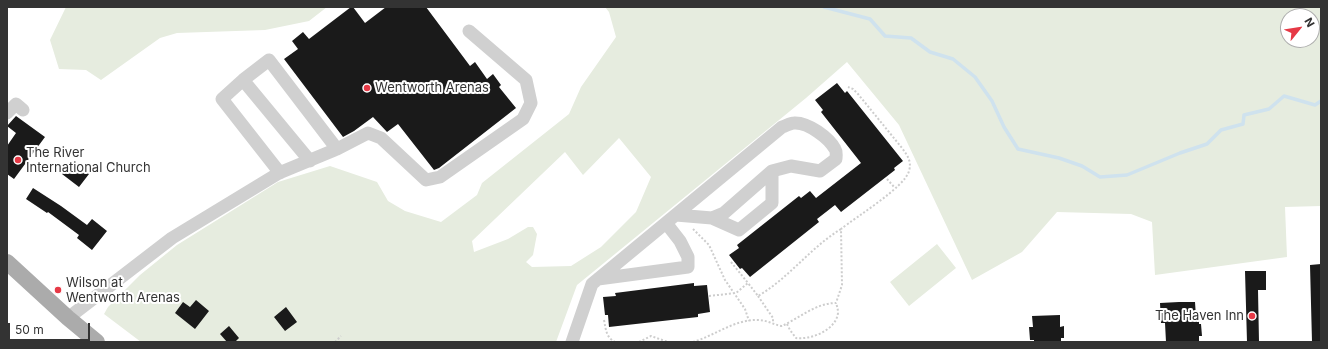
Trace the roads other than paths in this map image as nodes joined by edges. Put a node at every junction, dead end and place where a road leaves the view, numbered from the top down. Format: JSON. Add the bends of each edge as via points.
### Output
{"nodes":[{"id":1,"x":469,"y":31,"type":"dead end"},
{"id":2,"x":243,"y":80,"type":"junction"},
{"id":3,"x":23,"y":110,"type":"dead end"},
{"id":4,"x":7,"y":113,"type":"edge"},
{"id":5,"x":801,"y":124,"type":"junction"},
{"id":6,"x":337,"y":149,"type":"junction"},
{"id":7,"x":830,"y":157,"type":"dead end"},
{"id":8,"x":310,"y":161,"type":"junction"},
{"id":9,"x":772,"y":171,"type":"junction"},
{"id":10,"x":279,"y":173,"type":"junction"},
{"id":11,"x":676,"y":215,"type":"junction"},
{"id":12,"x":712,"y":218,"type":"junction"},
{"id":13,"x":666,"y":223,"type":"junction"},
{"id":14,"x":679,"y":261,"type":"dead end"},
{"id":15,"x":7,"y":262,"type":"edge"},
{"id":16,"x":644,"y":272,"type":"junction"},
{"id":17,"x":598,"y":279,"type":"junction"},
{"id":18,"x":68,"y":318,"type":"junction"},
{"id":19,"x":97,"y":342,"type":"edge"},
{"id":20,"x":572,"y":342,"type":"edge"}],
"edges":[{"from":1,"to":6,"type":"lane","via":[[526,80],[531,103],[523,119],[440,177],[426,180],[382,138],[368,133]]},
{"from":2,"to":6,"type":"lane","via":[[269,60]]},
{"from":2,"to":8,"type":"lane"},
{"from":2,"to":10,"type":"lane","via":[[222,99]]},
{"from":3,"to":4,"type":"lane","via":[[16,104]]},
{"from":5,"to":7,"type":"lane"},
{"from":5,"to":9,"type":"lane","via":[[812,128],[826,139],[836,150],[836,159],[820,171],[791,166]]},
{"from":5,"to":11,"type":"lane","via":[[793,123],[782,127]]},
{"from":6,"to":8,"type":"lane"},
{"from":8,"to":10,"type":"lane"},
{"from":9,"to":12,"type":"lane","via":[[724,213]]},
{"from":9,"to":12,"type":"lane","via":[[772,203],[739,230]]},
{"from":10,"to":18,"type":"lane","via":[[172,238]]},
{"from":11,"to":12,"type":"lane"},
{"from":11,"to":13,"type":"lane"},
{"from":13,"to":16,"type":"lane","via":[[688,257],[688,267]]},
{"from":13,"to":17,"type":"lane"},
{"from":14,"to":16,"type":"lane","via":[[653,266]]},
{"from":15,"to":18,"type":"main road"},
{"from":16,"to":17,"type":"lane"},
{"from":17,"to":20,"type":"lane","via":[[592,284]]},
{"from":18,"to":19,"type":"main road"}]}
